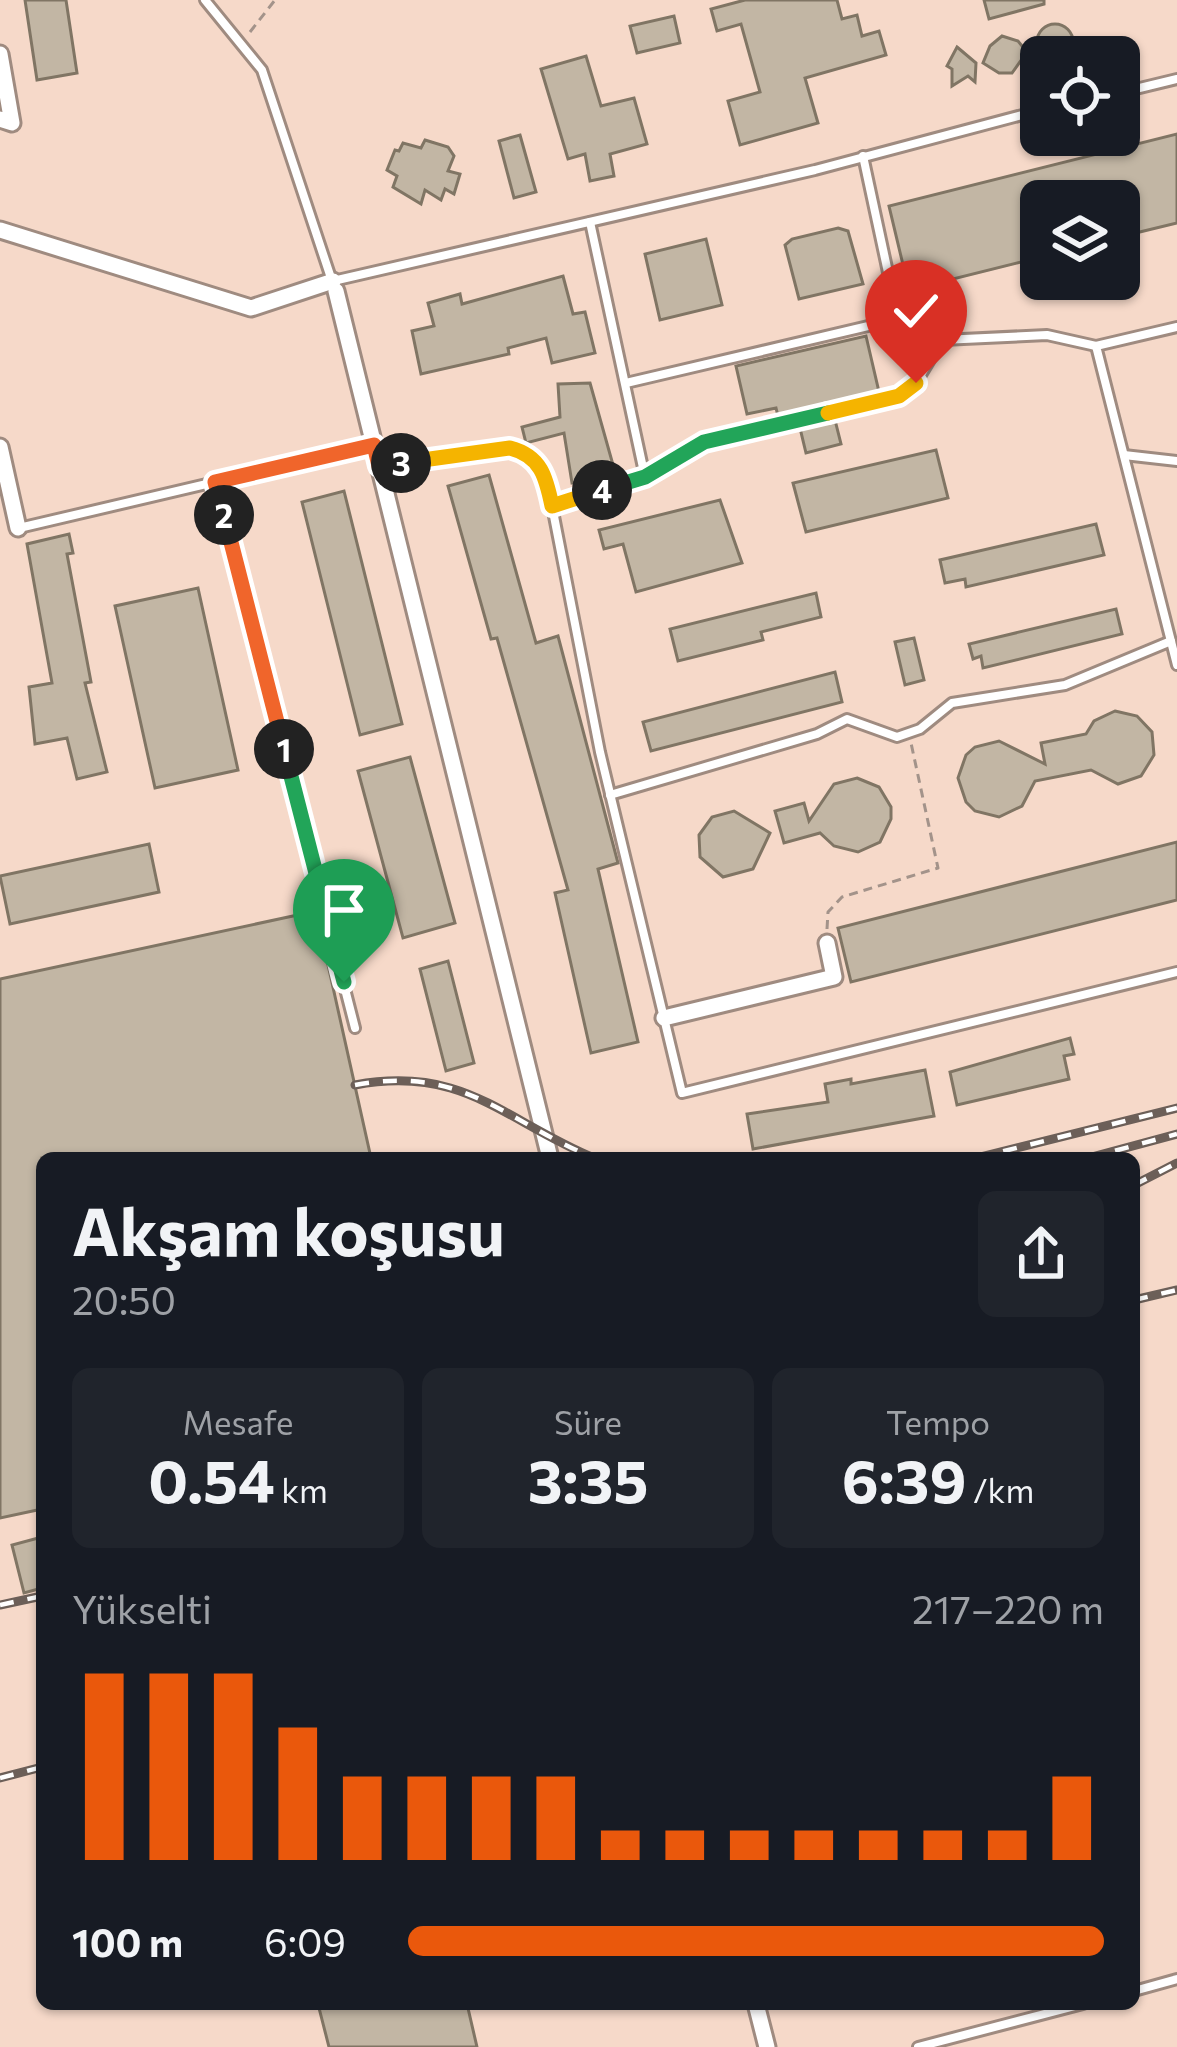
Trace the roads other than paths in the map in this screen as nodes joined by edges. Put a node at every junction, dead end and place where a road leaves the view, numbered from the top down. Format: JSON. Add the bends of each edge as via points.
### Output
{"nodes":[{"id":1,"x":205,"y":0,"type":"edge"},
{"id":2,"x":0,"y":54,"type":"edge"},
{"id":3,"x":1177,"y":80,"type":"edge"},
{"id":4,"x":1140,"y":88,"type":"edge"},
{"id":5,"x":1020,"y":115,"type":"edge"},
{"id":6,"x":0,"y":119,"type":"edge"},
{"id":7,"x":862,"y":156,"type":"junction"},
{"id":8,"x":590,"y":222,"type":"junction"},
{"id":9,"x":0,"y":230,"type":"edge"},
{"id":10,"x":334,"y":286,"type":"junction"},
{"id":11,"x":898,"y":319,"type":"junction"},
{"id":12,"x":1177,"y":327,"type":"edge"},
{"id":13,"x":942,"y":340,"type":"junction"},
{"id":14,"x":1096,"y":346,"type":"junction"},
{"id":15,"x":626,"y":383,"type":"junction"},
{"id":16,"x":374,"y":445,"type":"junction"},
{"id":17,"x":0,"y":447,"type":"edge"},
{"id":18,"x":1124,"y":454,"type":"junction"},
{"id":19,"x":1177,"y":461,"type":"edge"},
{"id":20,"x":379,"y":466,"type":"junction"},
{"id":21,"x":645,"y":477,"type":"junction"},
{"id":22,"x":215,"y":482,"type":"junction"},
{"id":23,"x":552,"y":506,"type":"junction"},
{"id":24,"x":18,"y":528,"type":"joint"},
{"id":25,"x":1171,"y":641,"type":"junction"},
{"id":26,"x":1177,"y":665,"type":"edge"},
{"id":27,"x":610,"y":795,"type":"junction"},
{"id":28,"x":827,"y":943,"type":"road end"},
{"id":29,"x":1177,"y":972,"type":"edge"},
{"id":30,"x":664,"y":1018,"type":"junction"},
{"id":31,"x":355,"y":1028,"type":"dead end"},
{"id":32,"x":549,"y":1152,"type":"edge"},
{"id":33,"x":1177,"y":1979,"type":"edge"},
{"id":34,"x":1140,"y":1989,"type":"edge"},
{"id":35,"x":758,"y":2010,"type":"edge"},
{"id":36,"x":1060,"y":2010,"type":"edge"},
{"id":37,"x":767,"y":2047,"type":"edge"},
{"id":38,"x":918,"y":2047,"type":"edge"}],
"edges":[{"from":1,"to":10,"type":"lane","via":[[262,70]]},
{"from":2,"to":6,"type":"street","via":[[12,123]]},
{"from":3,"to":4,"type":"lane"},
{"from":5,"to":7,"type":"lane"},
{"from":7,"to":8,"type":"lane"},
{"from":7,"to":11,"type":"lane"},
{"from":8,"to":10,"type":"lane"},
{"from":8,"to":15,"type":"lane"},
{"from":9,"to":10,"type":"street","via":[[251,308]]},
{"from":10,"to":16,"type":"street"},
{"from":11,"to":13,"type":"lane"},
{"from":11,"to":15,"type":"lane"},
{"from":12,"to":14,"type":"lane"},
{"from":13,"to":14,"type":"lane","via":[[1047,335]]},
{"from":13,"to":21,"type":"lane","via":[[899,396],[704,442]]},
{"from":14,"to":18,"type":"lane"},
{"from":15,"to":21,"type":"lane"},
{"from":16,"to":20,"type":"street"},
{"from":16,"to":22,"type":"lane"},
{"from":17,"to":24,"type":"street"},
{"from":18,"to":19,"type":"lane"},
{"from":18,"to":25,"type":"lane"},
{"from":20,"to":23,"type":"lane","via":[[519,450],[540,466]]},
{"from":20,"to":32,"type":"street"},
{"from":21,"to":23,"type":"lane"},
{"from":22,"to":24,"type":"lane"},
{"from":22,"to":31,"type":"lane"},
{"from":23,"to":27,"type":"lane"},
{"from":25,"to":26,"type":"lane"},
{"from":25,"to":27,"type":"lane","via":[[1065,685],[952,703],[908,733],[847,719]]},
{"from":27,"to":30,"type":"lane"},
{"from":28,"to":30,"type":"street","via":[[834,976]]},
{"from":29,"to":30,"type":"lane","via":[[694,1092],[682,1093]]},
{"from":33,"to":34,"type":"lane"},
{"from":35,"to":37,"type":"street"},
{"from":36,"to":38,"type":"lane"}]}
